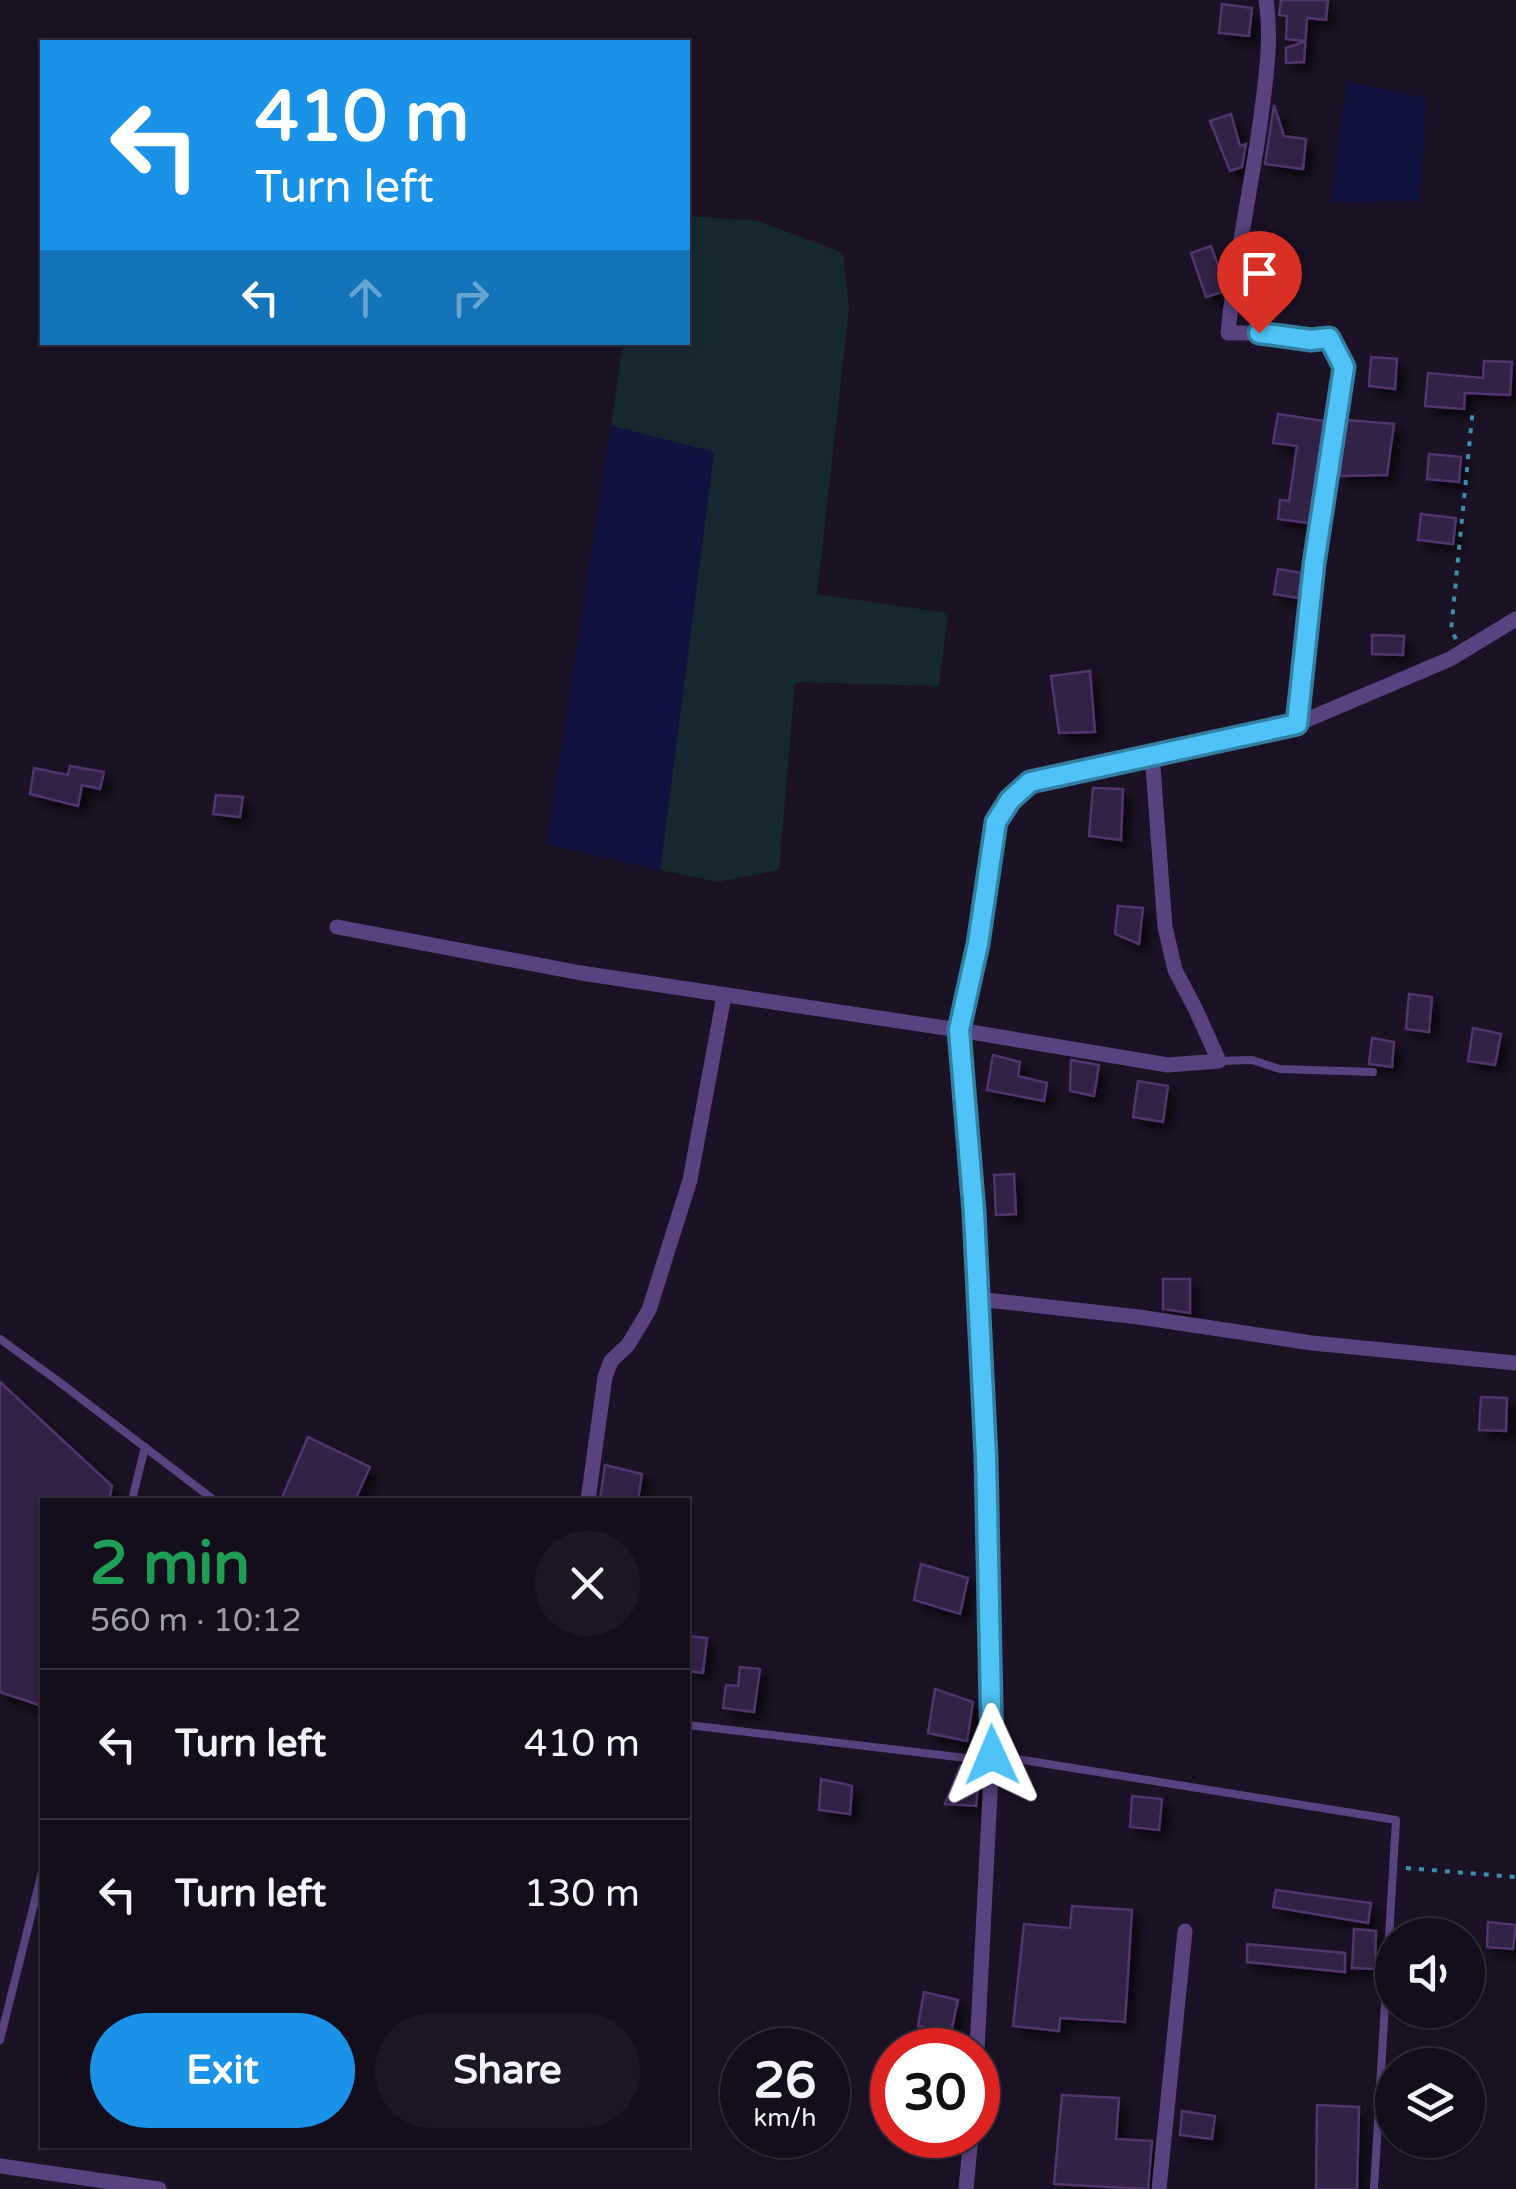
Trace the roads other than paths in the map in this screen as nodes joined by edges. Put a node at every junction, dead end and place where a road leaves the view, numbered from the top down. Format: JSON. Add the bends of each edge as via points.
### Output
{"nodes":[{"id":1,"x":1266,"y":0,"type":"edge"},
{"id":2,"x":1516,"y":619,"type":"edge"},
{"id":3,"x":1297,"y":724,"type":"junction"},
{"id":4,"x":1152,"y":754,"type":"junction"},
{"id":5,"x":337,"y":927,"type":"dead end"},
{"id":6,"x":724,"y":996,"type":"junction"},
{"id":7,"x":959,"y":1030,"type":"junction"},
{"id":8,"x":1219,"y":1062,"type":"junction"},
{"id":9,"x":1373,"y":1072,"type":"dead end"},
{"id":10,"x":978,"y":1299,"type":"junction"},
{"id":11,"x":0,"y":1339,"type":"edge"},
{"id":12,"x":1516,"y":1362,"type":"edge"},
{"id":13,"x":145,"y":1447,"type":"junction"},
{"id":14,"x":132,"y":1498,"type":"edge"},
{"id":15,"x":211,"y":1498,"type":"edge"},
{"id":16,"x":588,"y":1498,"type":"edge"},
{"id":17,"x":690,"y":1725,"type":"edge"},
{"id":18,"x":992,"y":1758,"type":"junction"},
{"id":19,"x":40,"y":1880,"type":"edge"},
{"id":20,"x":1184,"y":1931,"type":"dead end"},
{"id":21,"x":978,"y":2028,"type":"edge"},
{"id":22,"x":0,"y":2040,"type":"edge"},
{"id":23,"x":968,"y":2158,"type":"edge"},
{"id":24,"x":0,"y":2166,"type":"edge"},
{"id":25,"x":159,"y":2189,"type":"edge"},
{"id":26,"x":966,"y":2189,"type":"edge"},
{"id":27,"x":1159,"y":2189,"type":"edge"},
{"id":28,"x":1374,"y":2189,"type":"edge"}],
"edges":[{"from":1,"to":3,"type":"street","via":[[1271,28],[1265,86],[1228,334],[1329,338],[1344,367]]},
{"from":2,"to":3,"type":"street","via":[[1450,659]]},
{"from":3,"to":4,"type":"street"},
{"from":4,"to":7,"type":"street","via":[[1030,782],[1010,800],[996,822]]},
{"from":4,"to":8,"type":"street","via":[[1165,927],[1175,970]]},
{"from":5,"to":6,"type":"street"},
{"from":6,"to":7,"type":"street"},
{"from":6,"to":16,"type":"street","via":[[690,1180],[649,1310],[605,1377]]},
{"from":7,"to":8,"type":"street","via":[[1168,1065]]},
{"from":7,"to":10,"type":"street"},
{"from":8,"to":9,"type":"lane"},
{"from":10,"to":12,"type":"street"},
{"from":10,"to":18,"type":"street"},
{"from":11,"to":13,"type":"lane"},
{"from":13,"to":14,"type":"lane"},
{"from":13,"to":15,"type":"lane"},
{"from":17,"to":18,"type":"lane"},
{"from":18,"to":21,"type":"street"},
{"from":18,"to":28,"type":"lane","via":[[1396,1820]]},
{"from":19,"to":22,"type":"lane"},
{"from":20,"to":27,"type":"street"},
{"from":23,"to":26,"type":"street"},
{"from":24,"to":25,"type":"street"}]}
